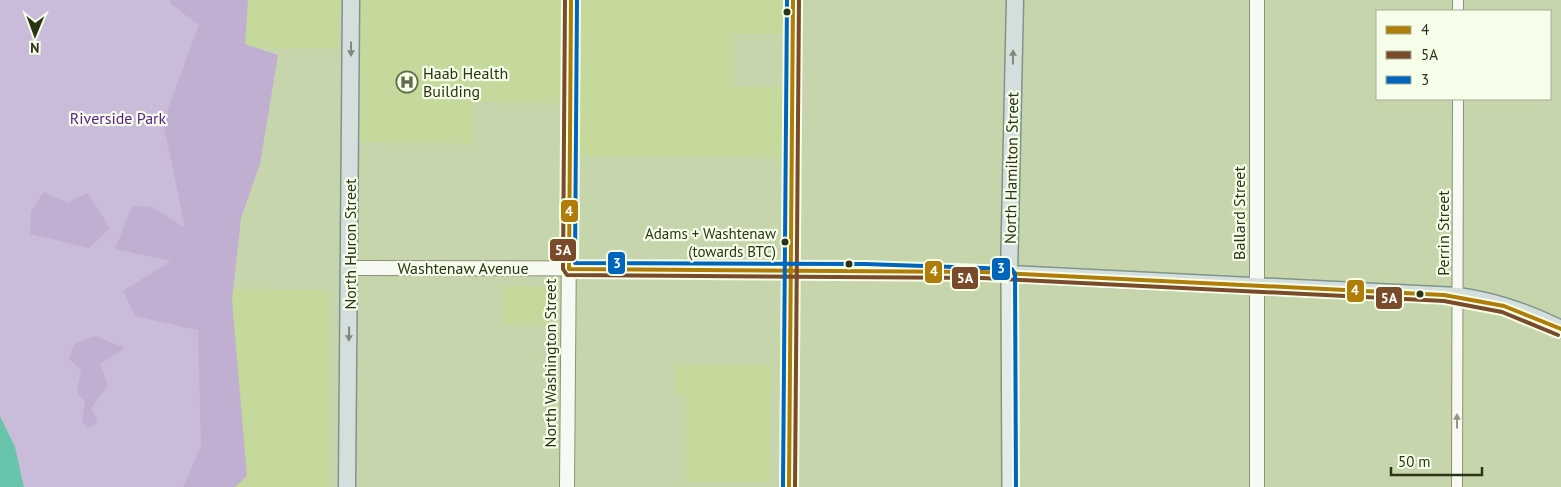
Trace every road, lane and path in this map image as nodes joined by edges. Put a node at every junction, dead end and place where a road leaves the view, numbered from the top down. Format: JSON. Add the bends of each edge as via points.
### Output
{"nodes":[{"id":1,"x":351,"y":0,"type":"edge"},
{"id":2,"x":571,"y":0,"type":"edge"},
{"id":3,"x":793,"y":0,"type":"edge"},
{"id":4,"x":1015,"y":0,"type":"edge"},
{"id":5,"x":1257,"y":0,"type":"edge"},
{"id":6,"x":1458,"y":100,"type":"edge"},
{"id":7,"x":350,"y":268,"type":"junction"},
{"id":8,"x":568,"y":268,"type":"junction"},
{"id":9,"x":790,"y":269,"type":"junction"},
{"id":10,"x":1009,"y":274,"type":"junction"},
{"id":11,"x":1257,"y":286,"type":"junction"},
{"id":12,"x":1458,"y":296,"type":"junction"},
{"id":13,"x":1561,"y":329,"type":"edge"},
{"id":14,"x":348,"y":487,"type":"edge"},
{"id":15,"x":567,"y":487,"type":"edge"},
{"id":16,"x":789,"y":487,"type":"edge"},
{"id":17,"x":1010,"y":487,"type":"edge"},
{"id":18,"x":1257,"y":487,"type":"edge"},
{"id":19,"x":1457,"y":487,"type":"edge"}],
"edges":[{"from":1,"to":7,"type":"main road","name":"North Huron Street","one_way":true},
{"from":2,"to":8,"type":"street","name":"North Washington Street"},
{"from":3,"to":9,"type":"street"},
{"from":10,"to":4,"type":"main road","name":"North Hamilton Street","one_way":true},
{"from":5,"to":11,"type":"street","name":"Ballard Street"},
{"from":6,"to":12,"type":"street","name":"Perrin Street"},
{"from":7,"to":8,"type":"street","name":"Washtenaw Avenue"},
{"from":7,"to":14,"type":"main road","name":"North Huron Street","one_way":true},
{"from":8,"to":9,"type":"street","name":"Washtenaw Avenue"},
{"from":8,"to":15,"type":"street","name":"North Washington Street"},
{"from":9,"to":10,"type":"street","name":"Washtenaw Avenue"},
{"from":9,"to":16,"type":"street"},
{"from":10,"to":11,"type":"main road","name":"Washtenaw Avenue"},
{"from":10,"to":17,"type":"main road","name":"North Hamilton Street"},
{"from":11,"to":12,"type":"main road","name":"Washtenaw Avenue"},
{"from":11,"to":18,"type":"street","name":"Ballard Street"},
{"from":12,"to":13,"type":"main road","name":"Washtenaw Avenue","via":[[1503,306]]},
{"from":19,"to":12,"type":"street","name":"Perrin Street","one_way":true}]}
